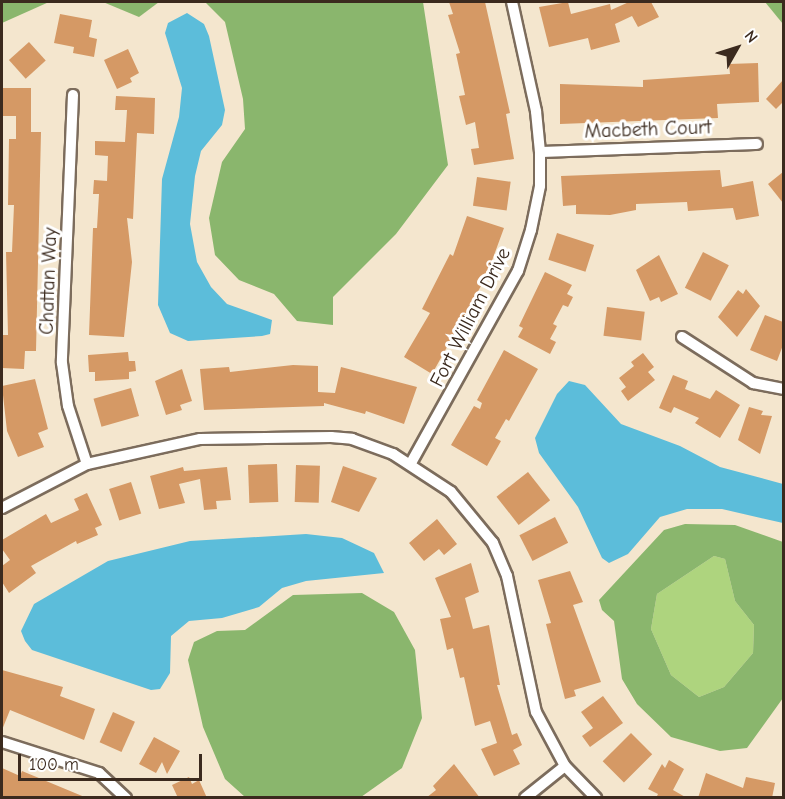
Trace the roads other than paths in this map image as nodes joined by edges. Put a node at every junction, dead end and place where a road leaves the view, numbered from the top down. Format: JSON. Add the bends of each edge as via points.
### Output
{"nodes":[{"id":1,"x":513,"y":2,"type":"edge"},
{"id":2,"x":73,"y":95,"type":"dead end"},
{"id":3,"x":757,"y":144,"type":"dead end"},
{"id":4,"x":540,"y":152,"type":"junction"},
{"id":5,"x":682,"y":337,"type":"dead end"},
{"id":6,"x":783,"y":388,"type":"edge"},
{"id":7,"x":411,"y":463,"type":"junction"},
{"id":8,"x":87,"y":464,"type":"junction"},
{"id":9,"x":2,"y":508,"type":"edge"},
{"id":10,"x":2,"y":741,"type":"edge"},
{"id":11,"x":565,"y":766,"type":"junction"},
{"id":12,"x":126,"y":798,"type":"edge"},
{"id":13,"x":525,"y":798,"type":"edge"},
{"id":14,"x":596,"y":798,"type":"edge"}],
"edges":[{"from":1,"to":4,"type":"street","name":"Fort William Drive","via":[[536,111]]},
{"from":2,"to":8,"type":"street","name":"Chattan Way","via":[[62,363],[68,406]]},
{"from":3,"to":4,"type":"street","name":"Macbeth Court"},
{"from":4,"to":7,"type":"street","name":"Fort William Drive","via":[[540,186],[518,271]]},
{"from":5,"to":6,"type":"street","via":[[753,383]]},
{"from":7,"to":8,"type":"street","via":[[352,439],[286,437],[200,439]]},
{"from":7,"to":11,"type":"street","via":[[451,492],[493,543],[507,576],[536,712]]},
{"from":8,"to":9,"type":"street"},
{"from":10,"to":12,"type":"street","via":[[99,772]]},
{"from":11,"to":13,"type":"street"},
{"from":11,"to":14,"type":"street"}]}
